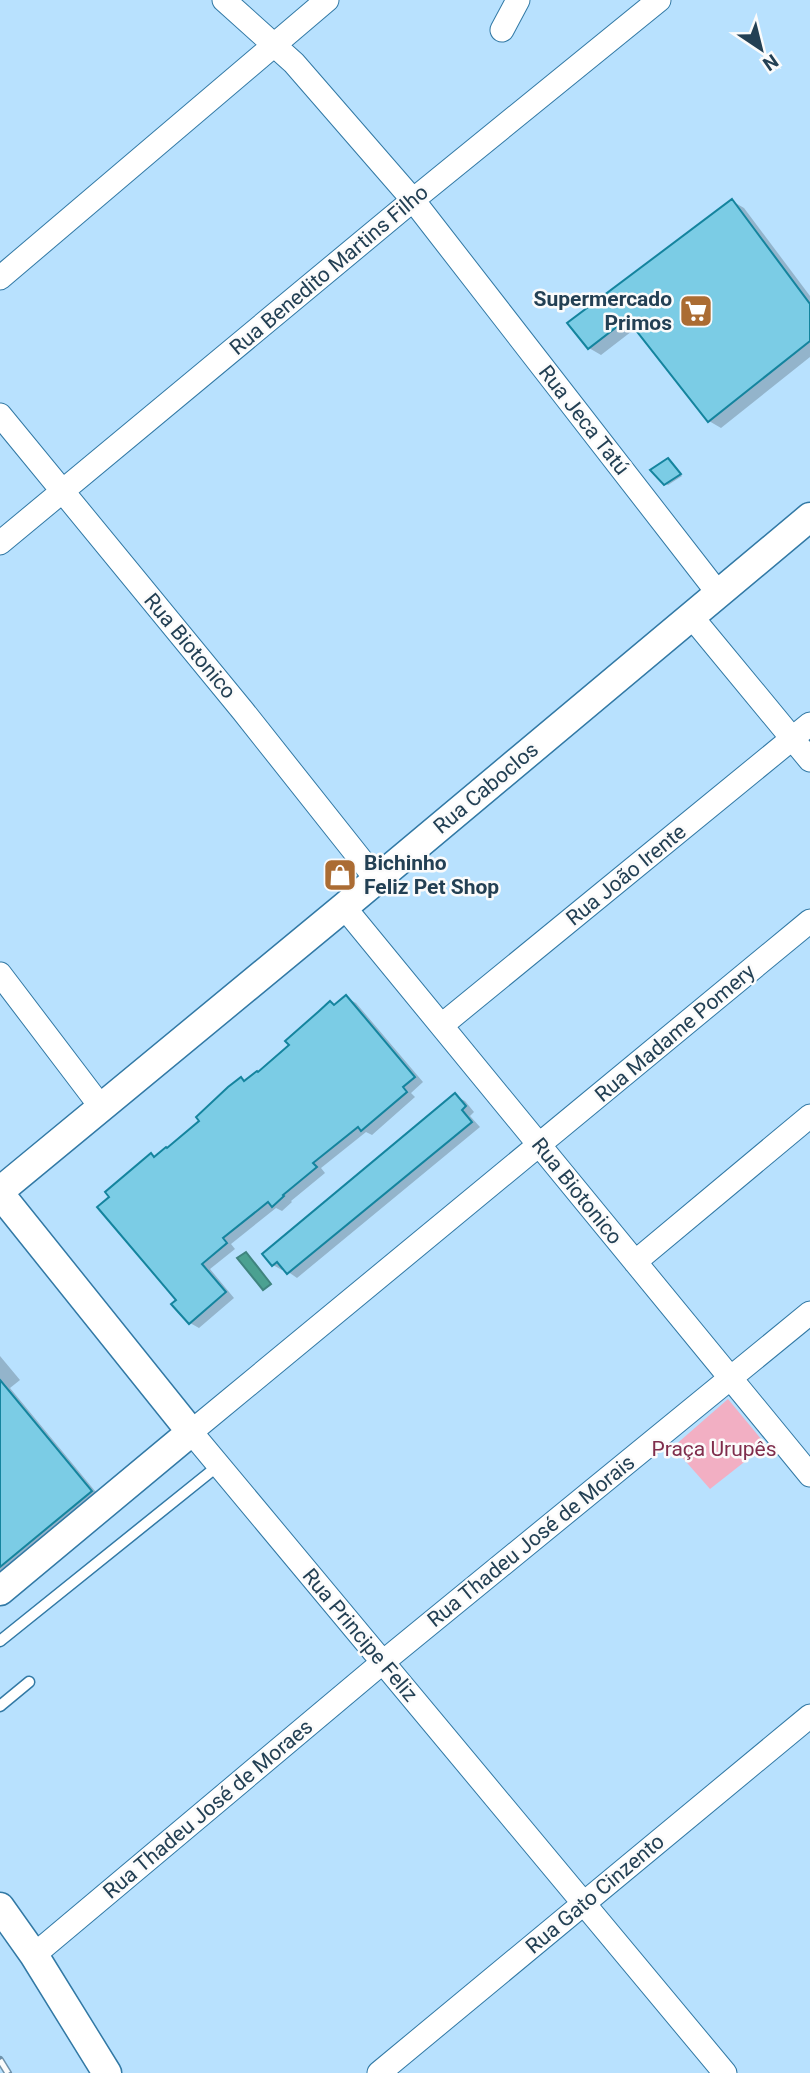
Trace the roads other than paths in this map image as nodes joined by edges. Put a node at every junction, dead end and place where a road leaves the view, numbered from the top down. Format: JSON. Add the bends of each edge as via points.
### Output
{"nodes":[{"id":1,"x":224,"y":0,"type":"edge"},
{"id":2,"x":327,"y":0,"type":"edge"},
{"id":3,"x":518,"y":0,"type":"edge"},
{"id":4,"x":659,"y":0,"type":"edge"},
{"id":5,"x":502,"y":30,"type":"dead end"},
{"id":6,"x":274,"y":43,"type":"junction"},
{"id":7,"x":413,"y":200,"type":"junction"},
{"id":8,"x":0,"y":278,"type":"edge"},
{"id":9,"x":0,"y":415,"type":"edge"},
{"id":10,"x":62,"y":491,"type":"junction"},
{"id":11,"x":810,"y":517,"type":"edge"},
{"id":12,"x":0,"y":543,"type":"edge"},
{"id":13,"x":718,"y":593,"type":"junction"},
{"id":14,"x":691,"y":617,"type":"junction"},
{"id":15,"x":801,"y":731,"type":"edge"},
{"id":16,"x":810,"y":760,"type":"edge"},
{"id":17,"x":377,"y":880,"type":"junction"},
{"id":18,"x":344,"y":907,"type":"junction"},
{"id":19,"x":810,"y":921,"type":"edge"},
{"id":20,"x":0,"y":974,"type":"edge"},
{"id":21,"x":442,"y":1025,"type":"junction"},
{"id":22,"x":102,"y":1107,"type":"junction"},
{"id":23,"x":810,"y":1116,"type":"edge"},
{"id":24,"x":540,"y":1144,"type":"junction"},
{"id":25,"x":0,"y":1193,"type":"edge"},
{"id":26,"x":635,"y":1262,"type":"junction"},
{"id":27,"x":810,"y":1313,"type":"edge"},
{"id":28,"x":730,"y":1378,"type":"junction"},
{"id":29,"x":191,"y":1432,"type":"junction"},
{"id":30,"x":219,"y":1465,"type":"junction"},
{"id":31,"x":810,"y":1475,"type":"edge"},
{"id":32,"x":0,"y":1591,"type":"edge"},
{"id":33,"x":0,"y":1641,"type":"edge"},
{"id":34,"x":383,"y":1662,"type":"junction"},
{"id":35,"x":29,"y":1682,"type":"dead end"},
{"id":36,"x":0,"y":1706,"type":"edge"},
{"id":37,"x":810,"y":1716,"type":"edge"},
{"id":38,"x":584,"y":1903,"type":"junction"},
{"id":39,"x":0,"y":1907,"type":"edge"},
{"id":40,"x":34,"y":1955,"type":"junction"},
{"id":41,"x":107,"y":2073,"type":"edge"},
{"id":42,"x":379,"y":2073,"type":"edge"},
{"id":43,"x":725,"y":2073,"type":"edge"}],
"edges":[{"from":1,"to":6,"type":"street","name":"Rua Jeca Tatú"},
{"from":2,"to":6,"type":"street"},
{"from":3,"to":5,"type":"street"},
{"from":4,"to":7,"type":"street","name":"Rua Benedito Martins Filho"},
{"from":6,"to":7,"type":"street","name":"Rua Jeca Tatú"},
{"from":6,"to":8,"type":"street"},
{"from":7,"to":10,"type":"street","name":"Rua Benedito Martins Filho"},
{"from":7,"to":13,"type":"street","name":"Rua Jeca Tatú"},
{"from":9,"to":10,"type":"street","name":"Rua Biotonico"},
{"from":10,"to":12,"type":"street","name":"Rua Benedito Martins Filho"},
{"from":10,"to":17,"type":"street","name":"Rua Biotonico"},
{"from":11,"to":13,"type":"street","name":"Rua Caboclos"},
{"from":13,"to":14,"type":"street","name":"Rua Caboclos"},
{"from":14,"to":15,"type":"street"},
{"from":14,"to":17,"type":"street","name":"Rua Caboclos"},
{"from":15,"to":16,"type":"street"},
{"from":15,"to":21,"type":"street","name":"Rua João Irente"},
{"from":17,"to":18,"type":"street","name":"Rua Caboclos"},
{"from":18,"to":21,"type":"street","name":"Rua Biotonico"},
{"from":18,"to":22,"type":"street","name":"Rua Caboclos"},
{"from":19,"to":24,"type":"street","name":"Rua Madame Pomery"},
{"from":20,"to":22,"type":"street"},
{"from":21,"to":24,"type":"street","name":"Rua Biotonico"},
{"from":22,"to":25,"type":"street","name":"Rua Caboclos"},
{"from":23,"to":26,"type":"street"},
{"from":24,"to":26,"type":"street","name":"Rua Biotonico"},
{"from":24,"to":29,"type":"street","name":"Rua Madame Pomery"},
{"from":25,"to":29,"type":"street","name":"Rua Principe Feliz"},
{"from":26,"to":28,"type":"street","name":"Rua Biotonico"},
{"from":27,"to":28,"type":"street","name":"Rua Thadeu José de Morais"},
{"from":28,"to":31,"type":"street","name":"Rua Biotonico"},
{"from":28,"to":34,"type":"street","name":"Rua Thadeu José de Morais"},
{"from":29,"to":30,"type":"street","name":"Rua Principe Feliz"},
{"from":29,"to":32,"type":"street"},
{"from":30,"to":33,"type":"lane"},
{"from":30,"to":34,"type":"street","name":"Rua Principe Feliz"},
{"from":34,"to":38,"type":"street","name":"Rua Principe Feliz"},
{"from":34,"to":40,"type":"street","name":"Rua Thadeu José de Moraes"},
{"from":35,"to":36,"type":"lane"},
{"from":37,"to":38,"type":"street","name":"Rua Gato Cinzento"},
{"from":38,"to":42,"type":"street","name":"Rua Gato Cinzento"},
{"from":38,"to":43,"type":"street","name":"Rua Principe Feliz"},
{"from":39,"to":40,"type":"street"},
{"from":40,"to":41,"type":"street"}]}
